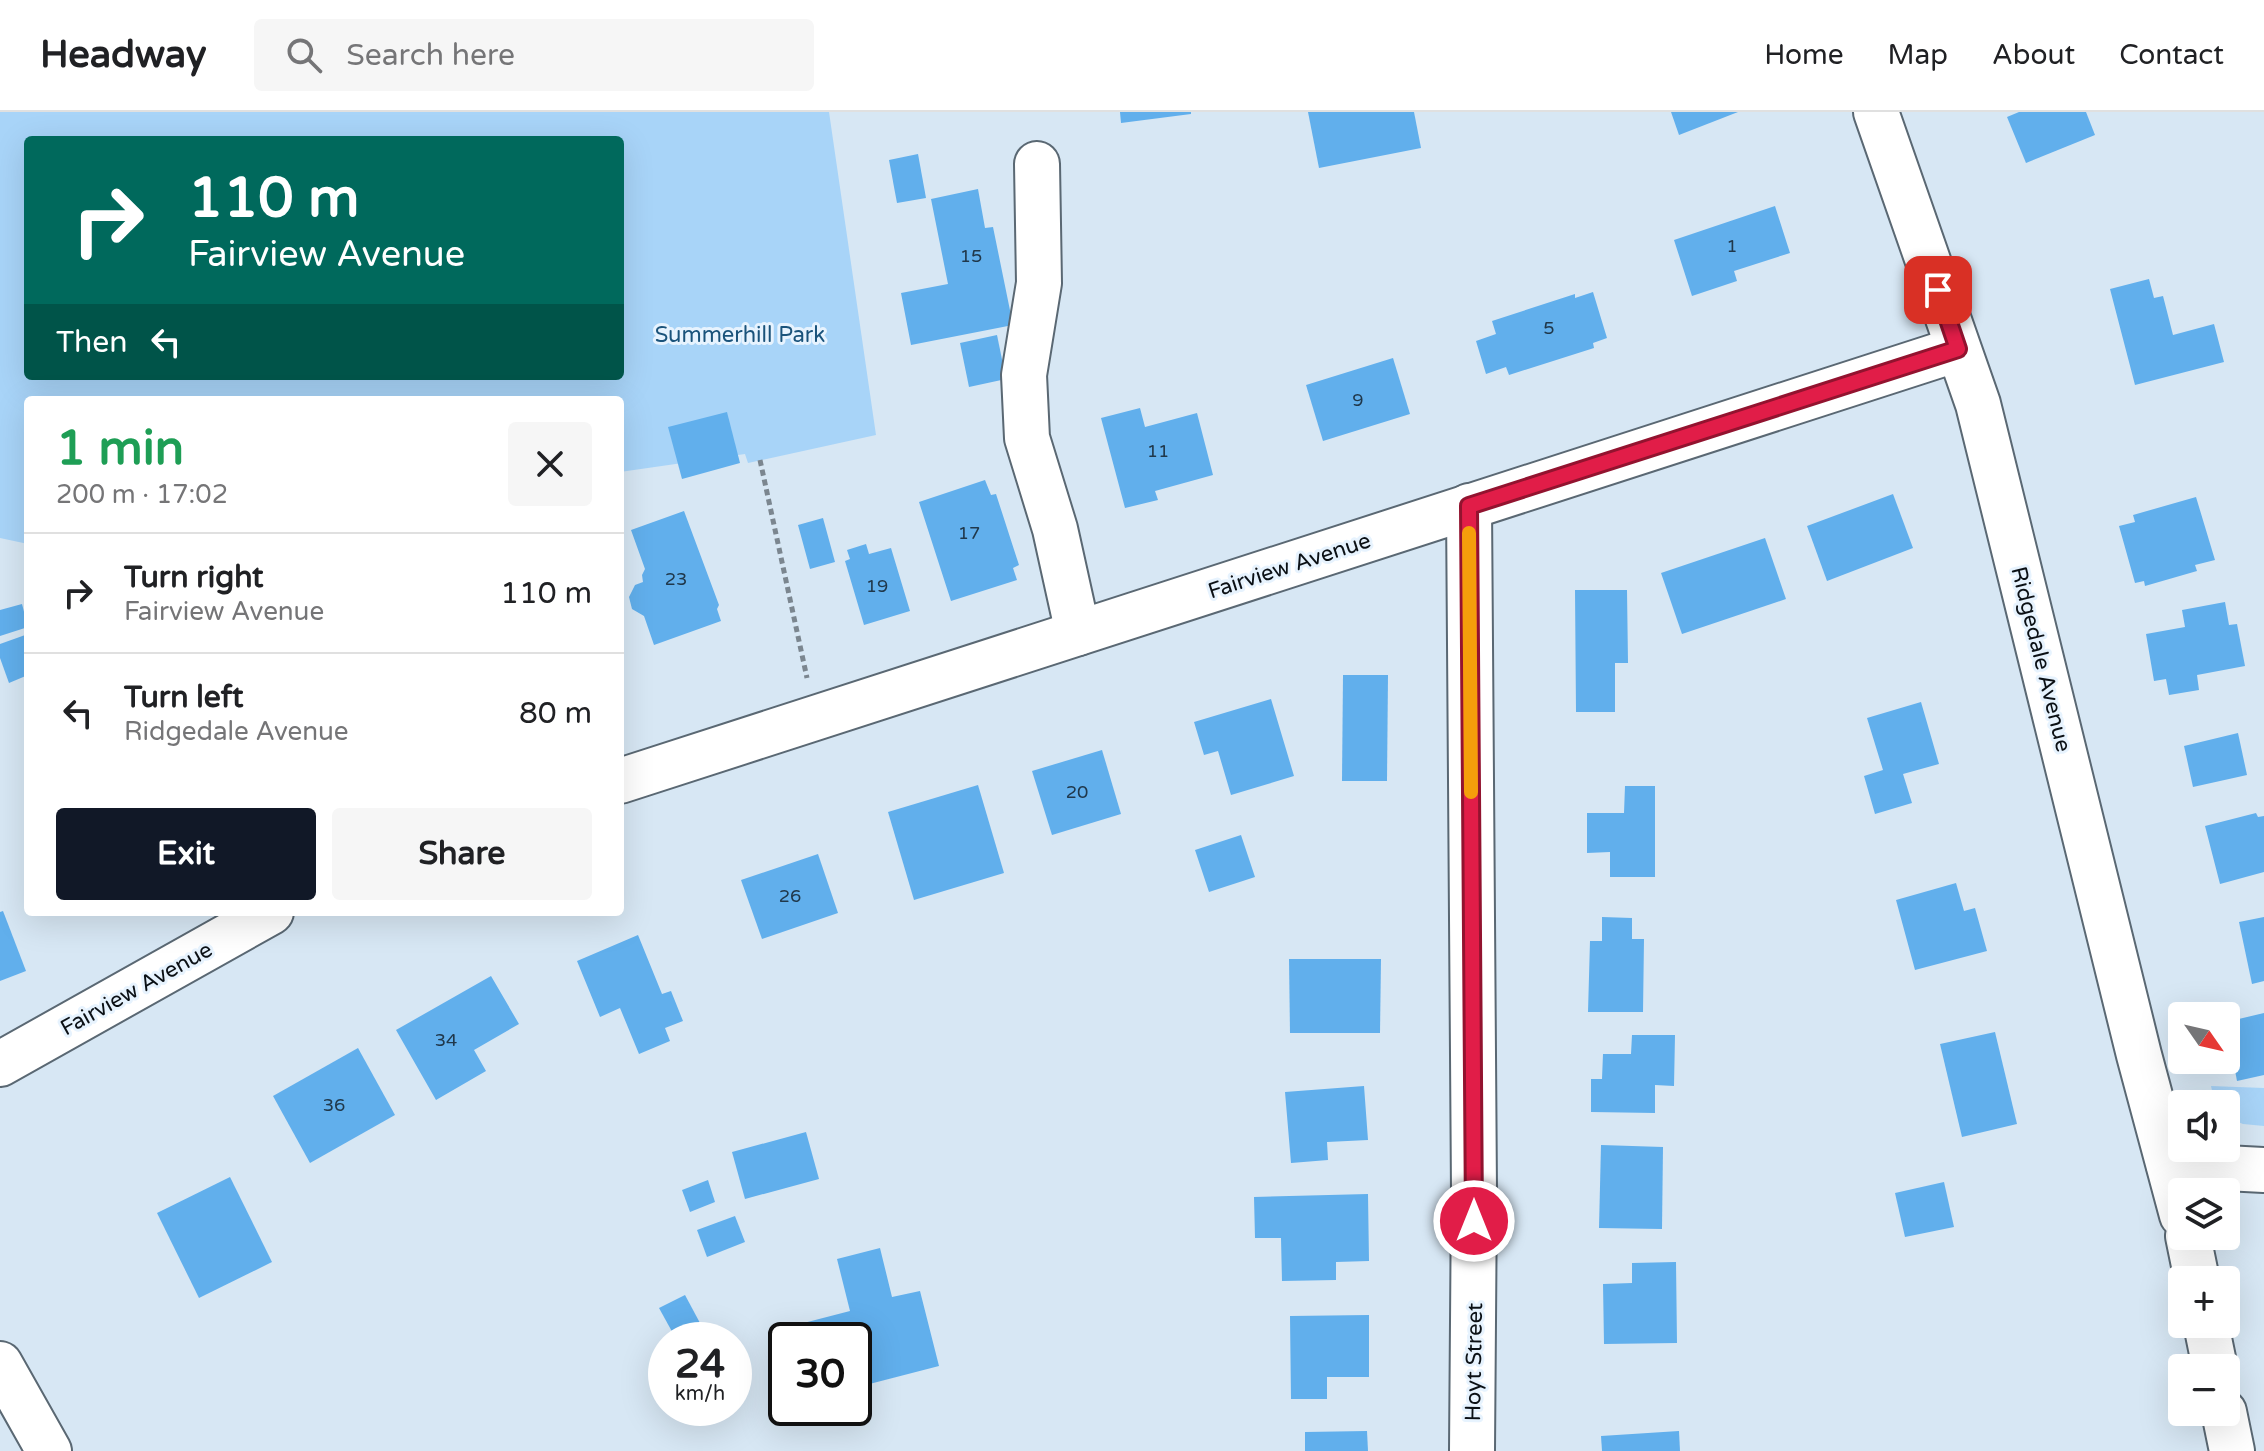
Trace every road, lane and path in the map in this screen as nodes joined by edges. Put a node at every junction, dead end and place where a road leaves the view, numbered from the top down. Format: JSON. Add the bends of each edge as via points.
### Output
{"nodes":[{"id":1,"x":1876,"y":112,"type":"edge"},
{"id":2,"x":1037,"y":164,"type":"dead end"},
{"id":3,"x":1958,"y":349,"type":"junction"},
{"id":4,"x":760,"y":460,"type":"dead end"},
{"id":5,"x":1469,"y":506,"type":"junction"},
{"id":6,"x":1078,"y":633,"type":"junction"},
{"id":7,"x":809,"y":690,"type":"dead end"},
{"id":8,"x":624,"y":780,"type":"edge"},
{"id":9,"x":264,"y":916,"type":"edge"},
{"id":10,"x":0,"y":1064,"type":"edge"},
{"id":11,"x":2169,"y":1165,"type":"junction"},
{"id":12,"x":2264,"y":1170,"type":"edge"},
{"id":13,"x":2172,"y":1178,"type":"edge"},
{"id":14,"x":0,"y":1364,"type":"edge"},
{"id":15,"x":2227,"y":1426,"type":"edge"},
{"id":16,"x":49,"y":1451,"type":"edge"},
{"id":17,"x":1472,"y":1451,"type":"edge"},
{"id":18,"x":2232,"y":1451,"type":"edge"}],
"edges":[{"from":1,"to":3,"type":"street","name":"Ridgedale Avenue"},
{"from":2,"to":6,"type":"street","via":[[1039,283],[1024,375],[1027,438],[1055,529]]},
{"from":3,"to":5,"type":"street","name":"Fairview Avenue"},
{"from":3,"to":11,"type":"street","name":"Ridgedale Avenue","via":[[1996,473]]},
{"from":4,"to":7,"type":"path"},
{"from":5,"to":6,"type":"street","name":"Fairview Avenue"},
{"from":5,"to":17,"type":"street","name":"Hoyt Street"},
{"from":6,"to":8,"type":"street","name":"Fairview Avenue"},
{"from":9,"to":10,"type":"street","name":"Fairview Avenue"},
{"from":11,"to":12,"type":"street"},
{"from":11,"to":13,"type":"street","name":"Ridgedale Avenue"},
{"from":14,"to":16,"type":"street"},
{"from":15,"to":18,"type":"street"}]}
